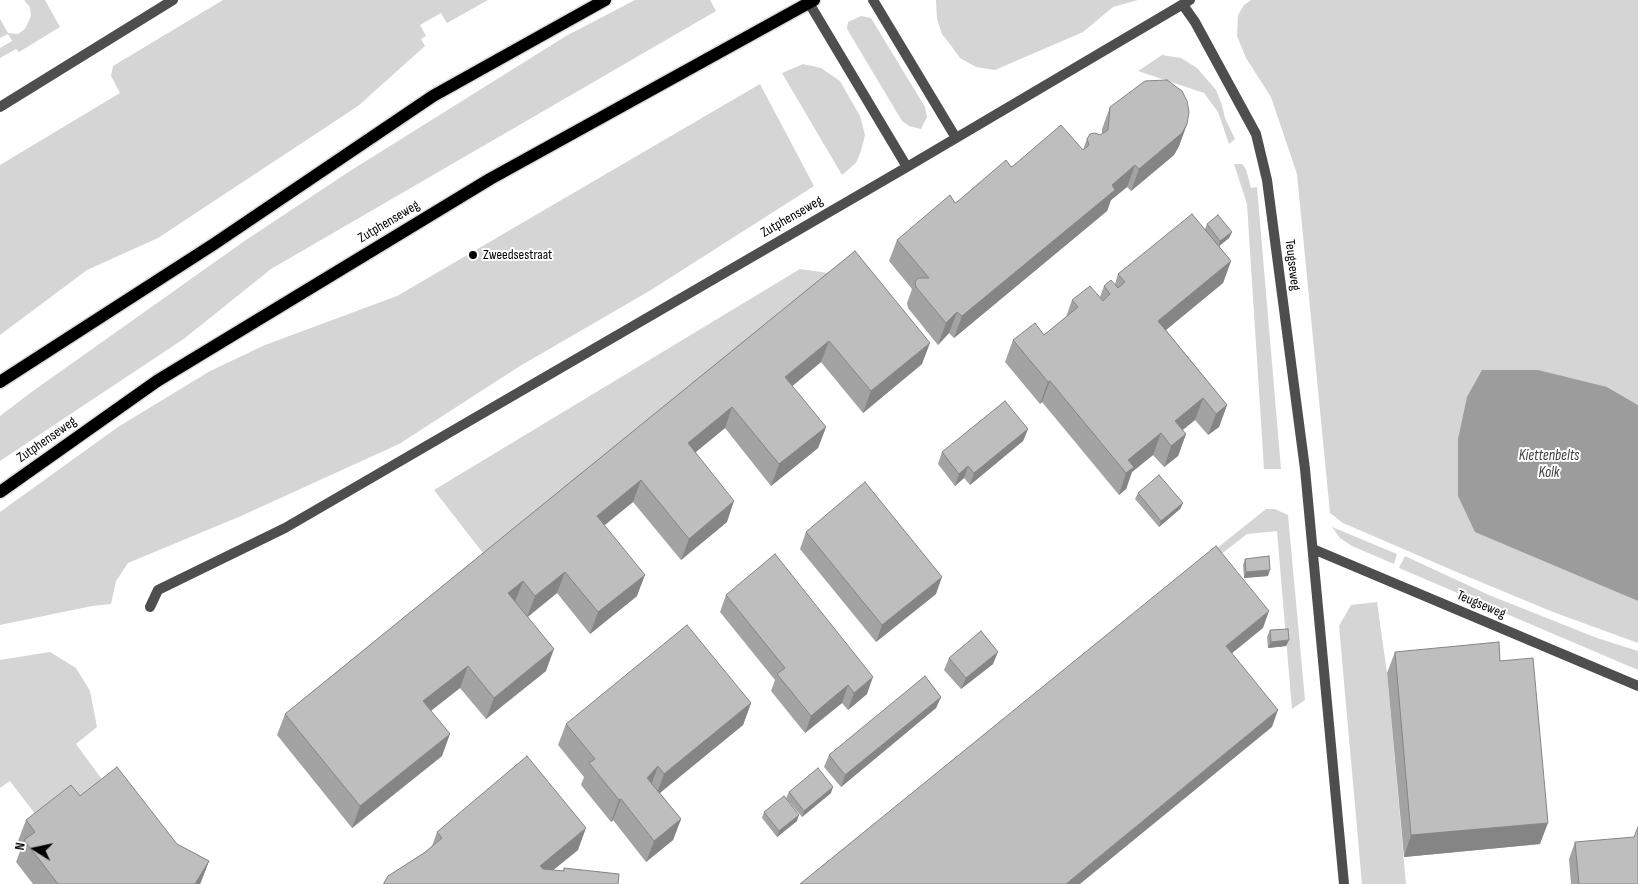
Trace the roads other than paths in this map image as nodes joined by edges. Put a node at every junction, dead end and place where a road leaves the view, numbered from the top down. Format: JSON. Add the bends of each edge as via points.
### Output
{"nodes":[{"id":1,"x":173,"y":0,"type":"edge"},
{"id":2,"x":605,"y":0,"type":"edge"},
{"id":3,"x":873,"y":0,"type":"edge"},
{"id":4,"x":812,"y":2,"type":"edge"},
{"id":5,"x":1186,"y":2,"type":"edge"},
{"id":6,"x":0,"y":107,"type":"edge"},
{"id":7,"x":956,"y":138,"type":"junction"},
{"id":8,"x":908,"y":167,"type":"junction"},
{"id":9,"x":0,"y":382,"type":"edge"},
{"id":10,"x":0,"y":492,"type":"edge"},
{"id":11,"x":1313,"y":549,"type":"junction"},
{"id":12,"x":150,"y":607,"type":"dead end"},
{"id":13,"x":1638,"y":686,"type":"edge"},
{"id":14,"x":1344,"y":884,"type":"edge"}],
"edges":[{"from":1,"to":6,"type":"street"},
{"from":2,"to":9,"type":"main road","via":[[433,96],[214,244]]},
{"from":3,"to":7,"type":"street"},
{"from":4,"to":8,"type":"street","name":"Zutphenseweg"},
{"from":4,"to":10,"type":"main road","name":"Zutphenseweg","via":[[490,178],[156,382]]},
{"from":5,"to":7,"type":"street","name":"Zutphenseweg"},
{"from":5,"to":11,"type":"street","name":"Teugseweg","via":[[1256,134],[1267,180]]},
{"from":7,"to":8,"type":"street","name":"Zutphenseweg"},
{"from":8,"to":12,"type":"street","name":"Zutphenseweg","via":[[284,528],[158,590]]},
{"from":11,"to":13,"type":"street","name":"Teugseweg"},
{"from":11,"to":14,"type":"street","name":"Teugseweg"}]}
